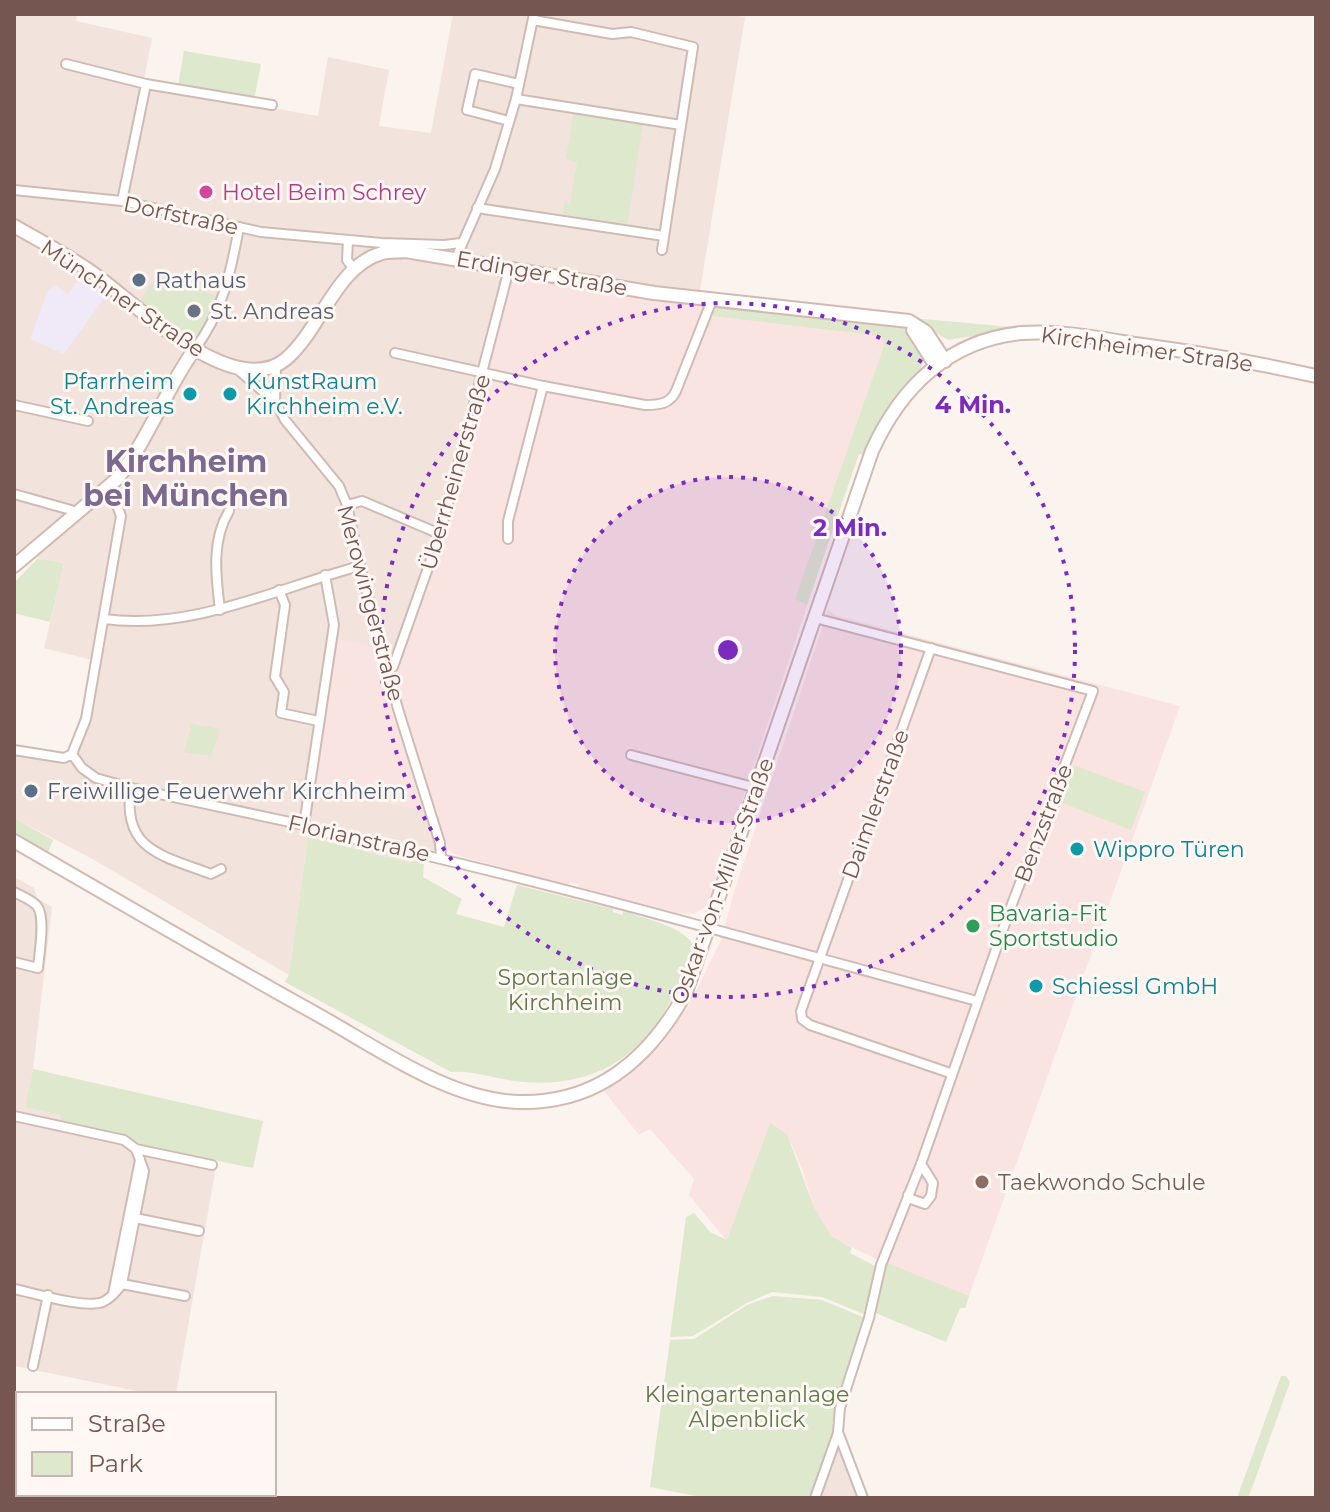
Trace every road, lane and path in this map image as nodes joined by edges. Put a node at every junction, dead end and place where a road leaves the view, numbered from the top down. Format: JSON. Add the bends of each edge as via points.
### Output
{"nodes":[{"id":1,"x":533,"y":17,"type":"edge"},
{"id":2,"x":66,"y":64,"type":"dead end"},
{"id":3,"x":146,"y":84,"type":"junction"},
{"id":4,"x":519,"y":84,"type":"junction"},
{"id":5,"x":516,"y":99,"type":"junction"},
{"id":6,"x":272,"y":105,"type":"dead end"},
{"id":7,"x":509,"y":121,"type":"junction"},
{"id":8,"x":681,"y":125,"type":"junction"},
{"id":9,"x":14,"y":190,"type":"edge"},
{"id":10,"x":122,"y":201,"type":"junction"},
{"id":11,"x":477,"y":208,"type":"junction"},
{"id":12,"x":14,"y":226,"type":"edge"},
{"id":13,"x":239,"y":227,"type":"junction"},
{"id":14,"x":664,"y":236,"type":"junction"},
{"id":15,"x":348,"y":240,"type":"junction"},
{"id":16,"x":461,"y":243,"type":"junction"},
{"id":17,"x":382,"y":247,"type":"junction"},
{"id":18,"x":662,"y":250,"type":"dead end"},
{"id":19,"x":456,"y":258,"type":"junction"},
{"id":20,"x":353,"y":268,"type":"junction"},
{"id":21,"x":509,"y":269,"type":"junction"},
{"id":22,"x":712,"y":300,"type":"junction"},
{"id":23,"x":901,"y":321,"type":"junction"},
{"id":24,"x":932,"y":340,"type":"junction"},
{"id":25,"x":974,"y":345,"type":"junction"},
{"id":26,"x":194,"y":350,"type":"junction"},
{"id":27,"x":395,"y":353,"type":"dead end"},
{"id":28,"x":940,"y":363,"type":"junction"},
{"id":29,"x":234,"y":366,"type":"junction"},
{"id":30,"x":276,"y":366,"type":"junction"},
{"id":31,"x":484,"y":372,"type":"junction"},
{"id":32,"x":1316,"y":376,"type":"edge"},
{"id":33,"x":543,"y":386,"type":"junction"},
{"id":34,"x":275,"y":401,"type":"junction"},
{"id":35,"x":14,"y":405,"type":"edge"},
{"id":36,"x":88,"y":421,"type":"dead end"},
{"id":37,"x":106,"y":491,"type":"junction"},
{"id":38,"x":14,"y":494,"type":"edge"},
{"id":39,"x":347,"y":505,"type":"junction"},
{"id":40,"x":229,"y":511,"type":"dead end"},
{"id":41,"x":77,"y":515,"type":"junction"},
{"id":42,"x":440,"y":534,"type":"junction"},
{"id":43,"x":508,"y":539,"type":"dead end"},
{"id":44,"x":14,"y":566,"type":"edge"},
{"id":45,"x":360,"y":566,"type":"junction"},
{"id":46,"x":325,"y":575,"type":"junction"},
{"id":47,"x":279,"y":590,"type":"junction"},
{"id":48,"x":220,"y":610,"type":"junction"},
{"id":49,"x":815,"y":618,"type":"junction"},
{"id":50,"x":104,"y":619,"type":"junction"},
{"id":51,"x":931,"y":648,"type":"junction"},
{"id":52,"x":388,"y":670,"type":"junction"},
{"id":53,"x":318,"y":721,"type":"junction"},
{"id":54,"x":14,"y":750,"type":"edge"},
{"id":55,"x":72,"y":754,"type":"junction"},
{"id":56,"x":631,"y":755,"type":"dead end"},
{"id":57,"x":131,"y":788,"type":"junction"},
{"id":58,"x":757,"y":788,"type":"junction"},
{"id":59,"x":304,"y":825,"type":"junction"},
{"id":60,"x":14,"y":841,"type":"edge"},
{"id":61,"x":441,"y":857,"type":"junction"},
{"id":62,"x":221,"y":869,"type":"dead end"},
{"id":63,"x":14,"y":892,"type":"edge"},
{"id":64,"x":711,"y":927,"type":"junction"},
{"id":65,"x":819,"y":959,"type":"junction"},
{"id":66,"x":14,"y":962,"type":"edge"},
{"id":67,"x":977,"y":1001,"type":"junction"},
{"id":68,"x":950,"y":1073,"type":"junction"},
{"id":69,"x":14,"y":1116,"type":"edge"},
{"id":70,"x":136,"y":1149,"type":"junction"},
{"id":71,"x":140,"y":1160,"type":"junction"},
{"id":72,"x":921,"y":1164,"type":"junction"},
{"id":73,"x":212,"y":1165,"type":"dead end"},
{"id":74,"x":908,"y":1195,"type":"junction"},
{"id":75,"x":135,"y":1218,"type":"junction"},
{"id":76,"x":199,"y":1231,"type":"dead end"},
{"id":77,"x":122,"y":1284,"type":"junction"},
{"id":78,"x":14,"y":1289,"type":"edge"},
{"id":79,"x":48,"y":1295,"type":"junction"},
{"id":80,"x":113,"y":1295,"type":"junction"},
{"id":81,"x":185,"y":1296,"type":"dead end"},
{"id":82,"x":33,"y":1366,"type":"dead end"},
{"id":83,"x":838,"y":1432,"type":"junction"},
{"id":84,"x":815,"y":1498,"type":"edge"},
{"id":85,"x":863,"y":1498,"type":"edge"}],
"edges":[{"from":1,"to":4,"type":"street"},
{"from":1,"to":8,"type":"street","via":[[693,47]]},
{"from":2,"to":3,"type":"street"},
{"from":3,"to":6,"type":"street"},
{"from":3,"to":10,"type":"street"},
{"from":4,"to":5,"type":"street"},
{"from":4,"to":7,"type":"street","via":[[475,74],[467,110]]},
{"from":5,"to":7,"type":"street"},
{"from":5,"to":8,"type":"street"},
{"from":7,"to":11,"type":"street"},
{"from":8,"to":14,"type":"street"},
{"from":9,"to":10,"type":"street","name":"Dorfstraße"},
{"from":10,"to":13,"type":"street","name":"Dorfstraße"},
{"from":11,"to":14,"type":"street"},
{"from":11,"to":16,"type":"street"},
{"from":12,"to":26,"type":"main road","name":"Münchner Straße","via":[[96,275]]},
{"from":13,"to":15,"type":"street","name":"Dorfstraße"},
{"from":13,"to":26,"type":"street","via":[[221,305]]},
{"from":14,"to":18,"type":"street"},
{"from":15,"to":17,"type":"street","name":"Dorfstraße"},
{"from":15,"to":20,"type":"street","via":[[347,260]]},
{"from":16,"to":17,"type":"street","name":"Dorfstraße"},
{"from":16,"to":19,"type":"street"},
{"from":17,"to":19,"type":"main road","name":"Erdinger Straße"},
{"from":17,"to":20,"type":"main road"},
{"from":19,"to":21,"type":"main road","name":"Erdinger Straße"},
{"from":20,"to":30,"type":"main road","via":[[306,338]]},
{"from":21,"to":22,"type":"main road","name":"Erdinger Straße"},
{"from":21,"to":31,"type":"street","name":"Überrheinerstraße"},
{"from":22,"to":23,"type":"main road","name":"Erdinger Straße"},
{"from":22,"to":33,"type":"street","via":[[676,391],[662,405]]},
{"from":23,"to":24,"type":"main road","name":"Erdinger Straße","via":[[919,326]]},
{"from":23,"to":28,"type":"main road"},
{"from":24,"to":25,"type":"main road","name":"Erdinger Straße"},
{"from":24,"to":28,"type":"main road","name":"Erdinger Straße"},
{"from":25,"to":28,"type":"main road","name":"Kirchheimer Straße"},
{"from":25,"to":32,"type":"main road","name":"Kirchheimer Straße","via":[[1021,333],[1083,336]]},
{"from":26,"to":29,"type":"main road","name":"Münchner Straße"},
{"from":26,"to":37,"type":"main road","via":[[130,462]]},
{"from":27,"to":31,"type":"street"},
{"from":28,"to":49,"type":"main road","name":"Oskar-von-Miller-Straße","via":[[907,392],[880,435]]},
{"from":29,"to":30,"type":"main road"},
{"from":29,"to":34,"type":"street","name":"Merowingerstraße"},
{"from":30,"to":34,"type":"street"},
{"from":31,"to":33,"type":"street"},
{"from":31,"to":42,"type":"street","name":"Überrheinerstraße"},
{"from":33,"to":43,"type":"street","via":[[508,521]]},
{"from":34,"to":39,"type":"street","name":"Merowingerstraße","via":[[339,486]]},
{"from":35,"to":36,"type":"street"},
{"from":37,"to":41,"type":"main road"},
{"from":37,"to":50,"type":"street","via":[[121,516]]},
{"from":38,"to":41,"type":"street"},
{"from":39,"to":42,"type":"street","via":[[362,501]]},
{"from":39,"to":45,"type":"street","name":"Merowingerstraße"},
{"from":40,"to":48,"type":"street","via":[[219,533],[214,568]]},
{"from":41,"to":44,"type":"main road"},
{"from":42,"to":52,"type":"street","name":"Überrheinerstraße"},
{"from":45,"to":46,"type":"street"},
{"from":45,"to":52,"type":"street","name":"Merowingerstraße"},
{"from":46,"to":47,"type":"street"},
{"from":46,"to":53,"type":"street","via":[[334,625]]},
{"from":47,"to":48,"type":"street"},
{"from":47,"to":53,"type":"street","via":[[285,605],[275,677],[284,692],[281,713]]},
{"from":48,"to":50,"type":"street","via":[[128,622]]},
{"from":49,"to":51,"type":"street"},
{"from":49,"to":58,"type":"main road","name":"Oskar-von-Miller-Straße"},
{"from":50,"to":55,"type":"street","via":[[86,719]]},
{"from":51,"to":65,"type":"street","name":"Daimlerstraße"},
{"from":51,"to":67,"type":"street","name":"Benzstraße","via":[[1093,691]]},
{"from":52,"to":61,"type":"street","name":"Merowingerstraße"},
{"from":53,"to":59,"type":"street"},
{"from":54,"to":55,"type":"street","via":[[64,758]]},
{"from":55,"to":57,"type":"street","name":"Florianstraße","via":[[96,778]]},
{"from":56,"to":58,"type":"street"},
{"from":57,"to":59,"type":"street","name":"Florianstraße"},
{"from":57,"to":62,"type":"street","via":[[131,829],[146,846],[211,874]]},
{"from":58,"to":64,"type":"main road","name":"Oskar-von-Miller-Straße"},
{"from":59,"to":61,"type":"street","name":"Florianstraße"},
{"from":60,"to":64,"type":"main road","name":"Oskar-von-Miller-Straße","via":[[422,1072],[497,1100],[535,1102],[570,1096],[635,1062],[675,1012]]},
{"from":61,"to":64,"type":"street","name":"Florianstraße"},
{"from":63,"to":66,"type":"street","via":[[40,909],[41,924],[38,968]]},
{"from":64,"to":65,"type":"street","name":"Florianstraße"},
{"from":65,"to":67,"type":"street","name":"Florianstraße"},
{"from":65,"to":68,"type":"street","name":"Daimlerstraße","via":[[802,1019]]},
{"from":67,"to":68,"type":"street","name":"Benzstraße"},
{"from":68,"to":72,"type":"street","name":"Benzstraße"},
{"from":69,"to":70,"type":"street","via":[[118,1138]]},
{"from":70,"to":71,"type":"street"},
{"from":70,"to":73,"type":"street"},
{"from":71,"to":75,"type":"street","via":[[144,1171]]},
{"from":71,"to":80,"type":"street"},
{"from":72,"to":74,"type":"street","name":"Benzstraße"},
{"from":72,"to":74,"type":"street","via":[[933,1183],[931,1196],[925,1204]]},
{"from":74,"to":83,"type":"street","name":"Benzstraße","via":[[881,1265],[840,1408]]},
{"from":75,"to":76,"type":"street"},
{"from":75,"to":77,"type":"street"},
{"from":77,"to":80,"type":"street"},
{"from":77,"to":81,"type":"street"},
{"from":78,"to":79,"type":"street"},
{"from":79,"to":80,"type":"street","via":[[93,1304]]},
{"from":79,"to":82,"type":"street"},
{"from":83,"to":84,"type":"street","name":"Benzstraße"},
{"from":83,"to":85,"type":"street"}]}
